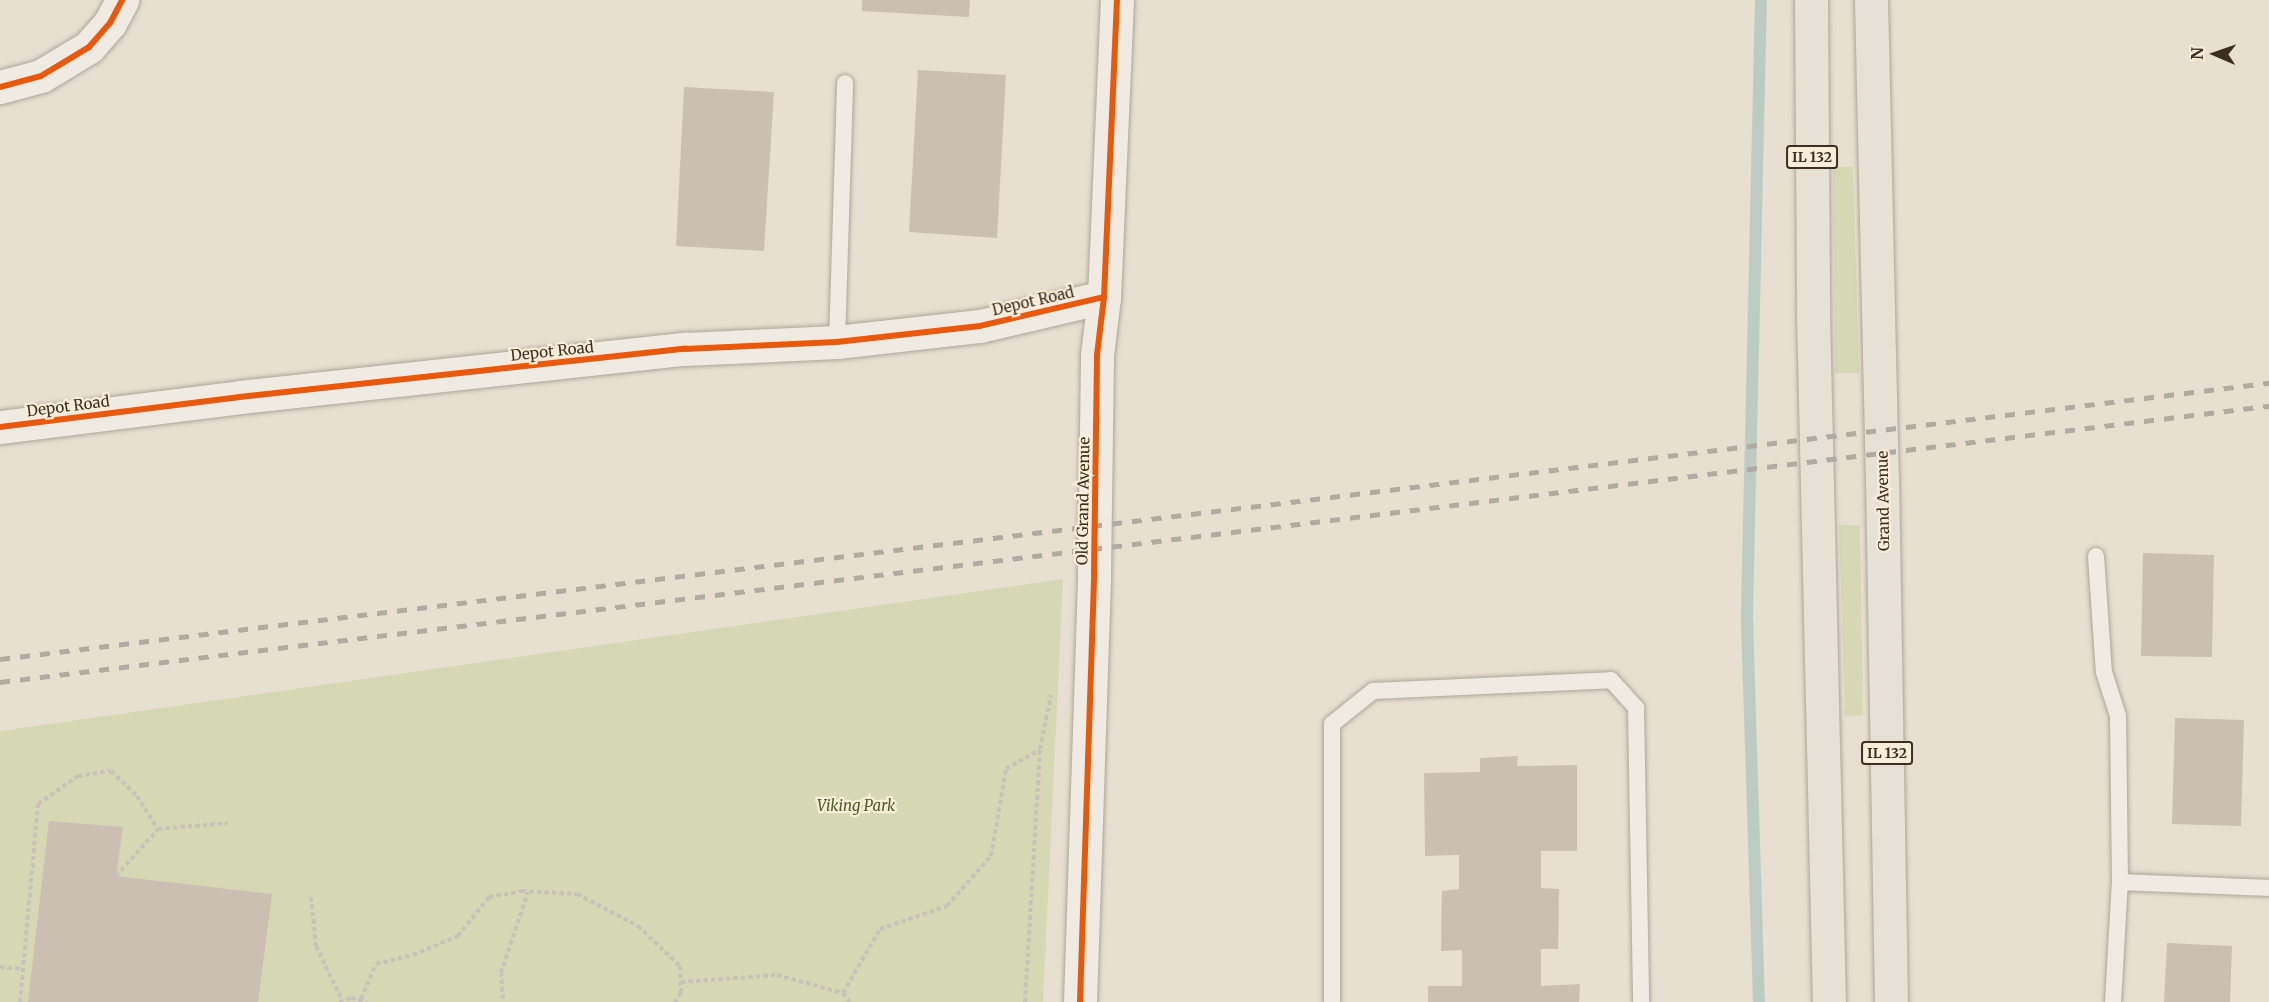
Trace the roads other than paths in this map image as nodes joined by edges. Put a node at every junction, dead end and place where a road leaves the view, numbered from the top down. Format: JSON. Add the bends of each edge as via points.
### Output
{"nodes":[{"id":1,"x":1117,"y":0,"type":"edge"},
{"id":2,"x":1811,"y":0,"type":"edge"},
{"id":3,"x":1871,"y":0,"type":"edge"},
{"id":4,"x":116,"y":12,"type":"edge"},
{"id":5,"x":845,"y":83,"type":"dead end"},
{"id":6,"x":0,"y":87,"type":"edge"},
{"id":7,"x":1104,"y":297,"type":"junction"},
{"id":8,"x":837,"y":342,"type":"junction"},
{"id":9,"x":0,"y":427,"type":"edge"},
{"id":10,"x":2097,"y":556,"type":"dead end"},
{"id":11,"x":2120,"y":882,"type":"junction"},
{"id":12,"x":2269,"y":888,"type":"edge"},
{"id":13,"x":1080,"y":1002,"type":"edge"},
{"id":14,"x":1332,"y":1002,"type":"edge"},
{"id":15,"x":1641,"y":1002,"type":"edge"},
{"id":16,"x":1828,"y":1002,"type":"edge"},
{"id":17,"x":1891,"y":1002,"type":"edge"},
{"id":18,"x":2113,"y":1002,"type":"edge"}],
"edges":[{"from":1,"to":7,"type":"street","name":"Old Grand Avenue"},
{"from":2,"to":16,"type":"main road","number":"IL 132","via":[[1813,314]]},
{"from":3,"to":17,"type":"main road","name":"Grand Avenue","number":"IL 132"},
{"from":4,"to":6,"type":"street","via":[[89,47],[41,76]]},
{"from":5,"to":8,"type":"lane"},
{"from":7,"to":8,"type":"street","name":"Depot Road","via":[[980,326]]},
{"from":7,"to":13,"type":"street","name":"Old Grand Avenue","via":[[1097,355],[1095,573]]},
{"from":8,"to":9,"type":"street","name":"Depot Road","via":[[685,349]]},
{"from":10,"to":11,"type":"lane","via":[[2104,672],[2118,716]]},
{"from":11,"to":12,"type":"lane"},
{"from":11,"to":18,"type":"lane"},
{"from":14,"to":15,"type":"lane","via":[[1332,724],[1373,691],[1611,680],[1636,708]]}]}
